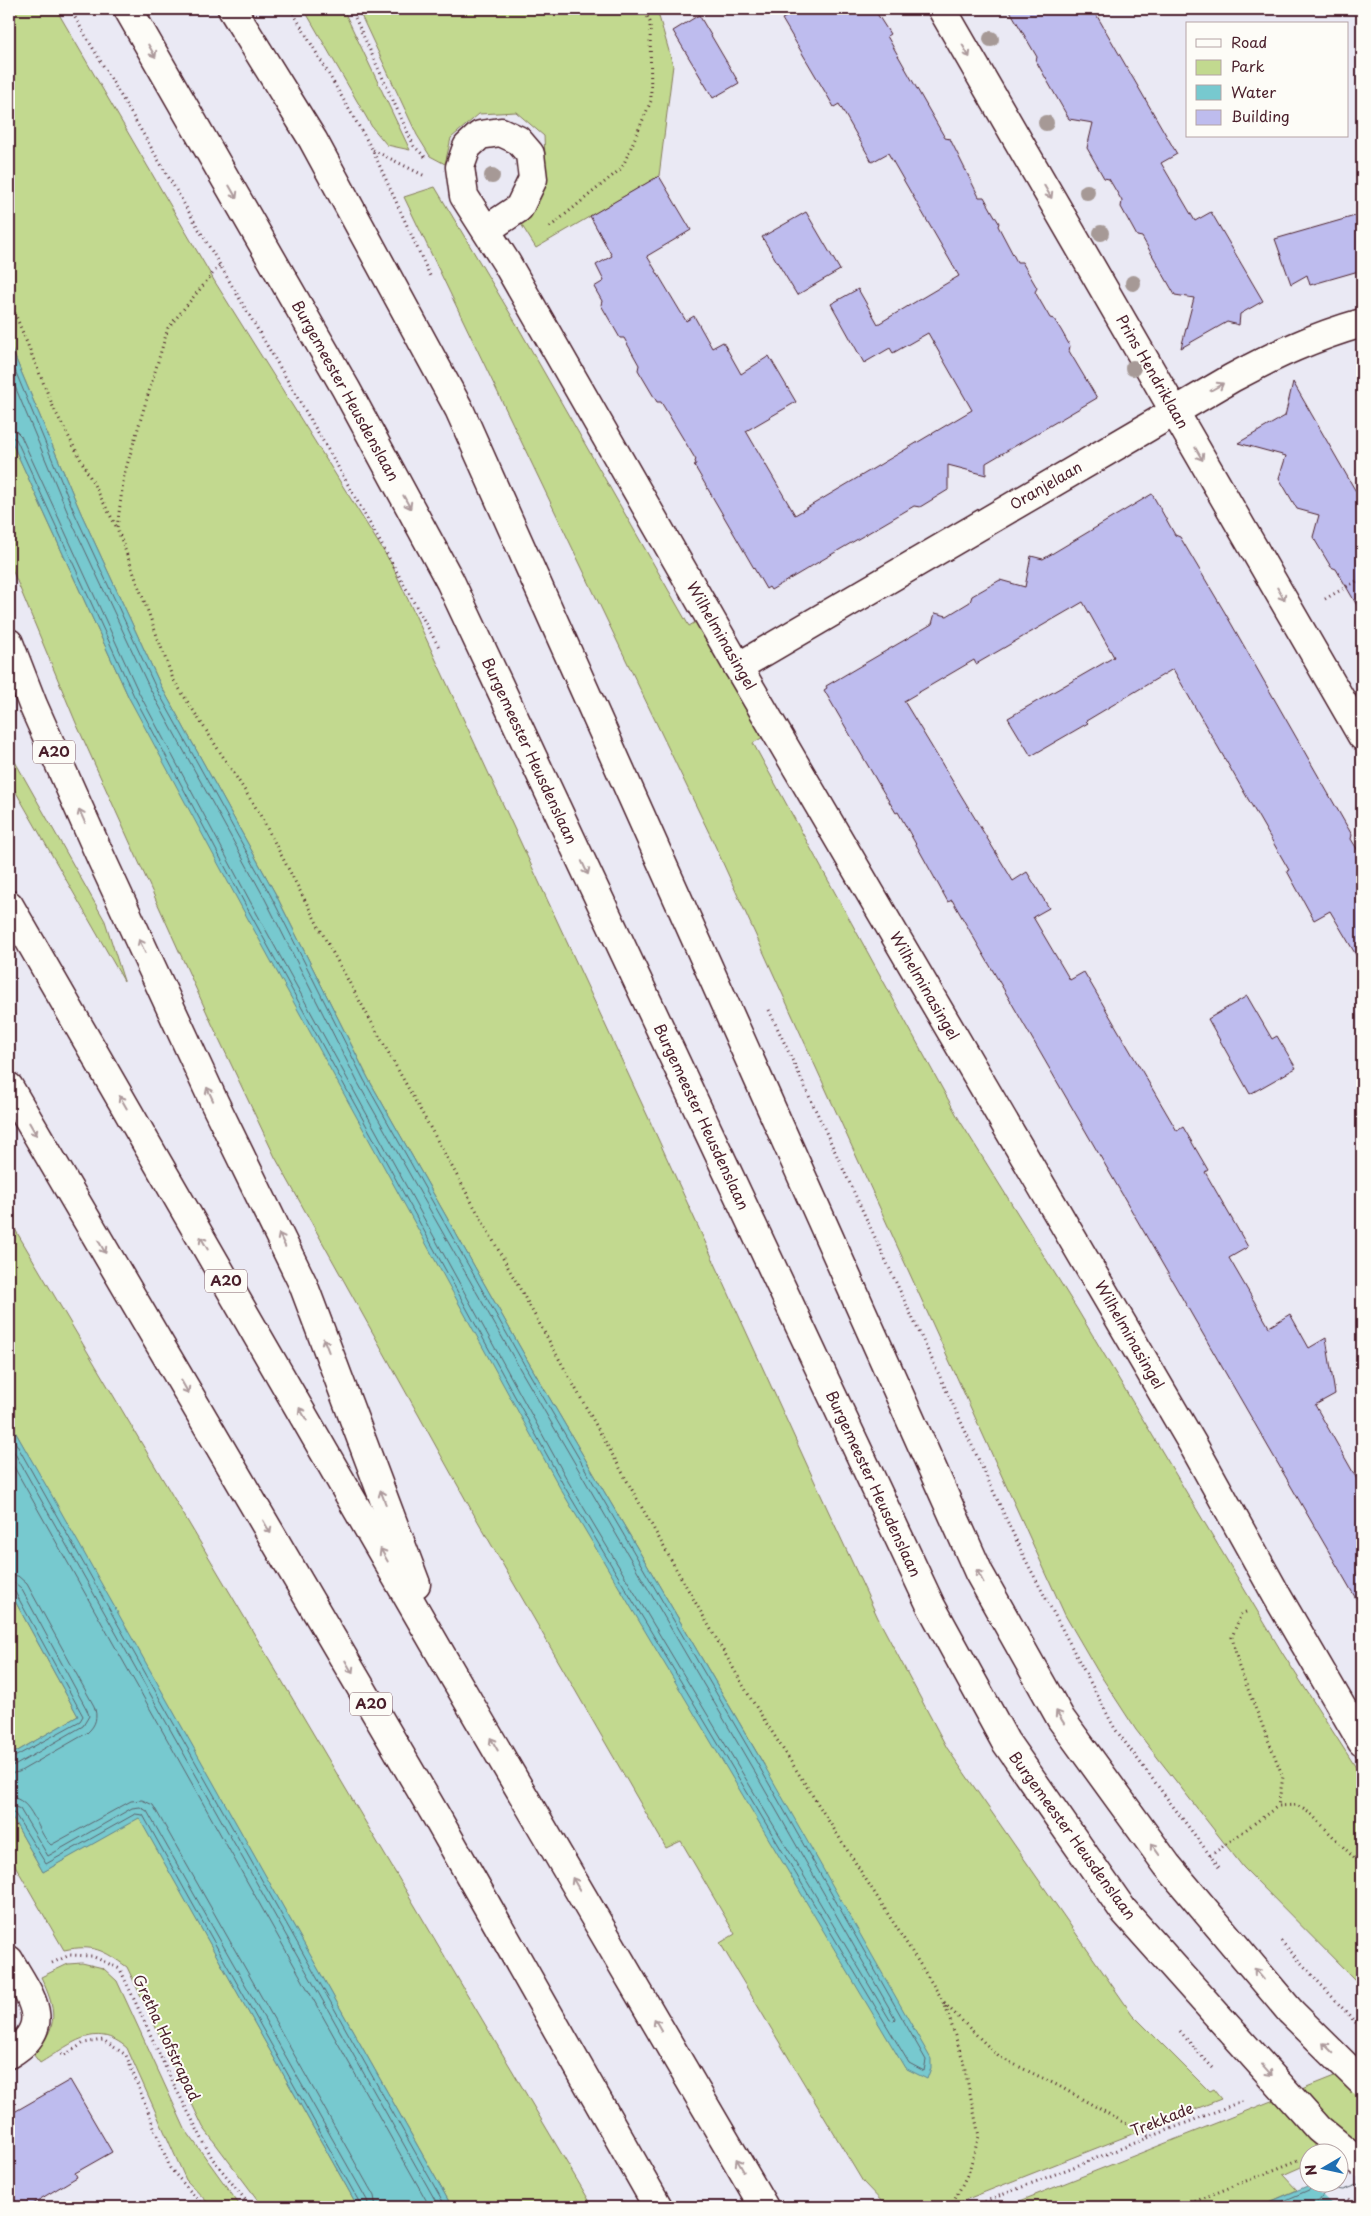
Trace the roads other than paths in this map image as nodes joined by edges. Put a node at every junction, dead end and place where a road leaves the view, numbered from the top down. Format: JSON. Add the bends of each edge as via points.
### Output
{"nodes":[{"id":1,"x":128,"y":9,"type":"edge"},
{"id":2,"x":232,"y":9,"type":"edge"},
{"id":3,"x":942,"y":9,"type":"edge"},
{"id":4,"x":486,"y":230,"type":"junction"},
{"id":5,"x":1362,"y":323,"type":"edge"},
{"id":6,"x":1174,"y":411,"type":"junction"},
{"id":7,"x":9,"y":644,"type":"edge"},
{"id":8,"x":738,"y":667,"type":"junction"},
{"id":9,"x":1362,"y":736,"type":"edge"},
{"id":10,"x":9,"y":905,"type":"edge"},
{"id":11,"x":9,"y":1086,"type":"edge"},
{"id":12,"x":443,"y":1658,"type":"junction"},
{"id":13,"x":1362,"y":1742,"type":"edge"},
{"id":14,"x":14,"y":1970,"type":"edge"},
{"id":15,"x":9,"y":2054,"type":"edge"},
{"id":16,"x":1362,"y":2082,"type":"edge"},
{"id":17,"x":1362,"y":2164,"type":"edge"},
{"id":18,"x":658,"y":2207,"type":"edge"},
{"id":19,"x":764,"y":2207,"type":"edge"}],
"edges":[{"from":1,"to":17,"type":"main road","name":"Burgemeester Heusdenslaan","one_way":true,"bridge":true,"via":[[346,389],[450,581],[940,1623],[1005,1741],[1123,1910],[1319,2128]]},
{"from":16,"to":2,"type":"main road","one_way":true,"bridge":true,"via":[[1290,2011],[1168,1866],[1061,1719],[979,1573],[459,409],[313,140]]},
{"from":3,"to":6,"type":"main road","name":"Prins Hendriklaan","one_way":true},
{"from":4,"to":4,"type":"main road","name":"Wilhelminasingel","via":[[464,196],[460,167],[467,147],[480,135],[501,132],[518,140],[530,154],[533,179],[520,208]]},
{"from":4,"to":8,"type":"main road","name":"Wilhelminasingel"},
{"from":6,"to":5,"type":"main road","name":"Oranjelaan","one_way":true,"via":[[1282,351]]},
{"from":6,"to":8,"type":"main road","name":"Oranjelaan"},
{"from":6,"to":9,"type":"main road","name":"Prins Hendriklaan","one_way":true},
{"from":12,"to":7,"type":"main road","number":"A20","one_way":true,"via":[[303,1284],[102,860]]},
{"from":8,"to":13,"type":"main road","name":"Wilhelminasingel","via":[[1192,1443]]},
{"from":12,"to":10,"type":"main road","number":"A20","one_way":true},
{"from":11,"to":18,"type":"main road","number":"A20","one_way":true,"via":[[436,1814]]},
{"from":19,"to":12,"type":"main road","number":"A20","one_way":true},
{"from":14,"to":15,"type":"main road","via":[[36,2008],[34,2030]]}]}
